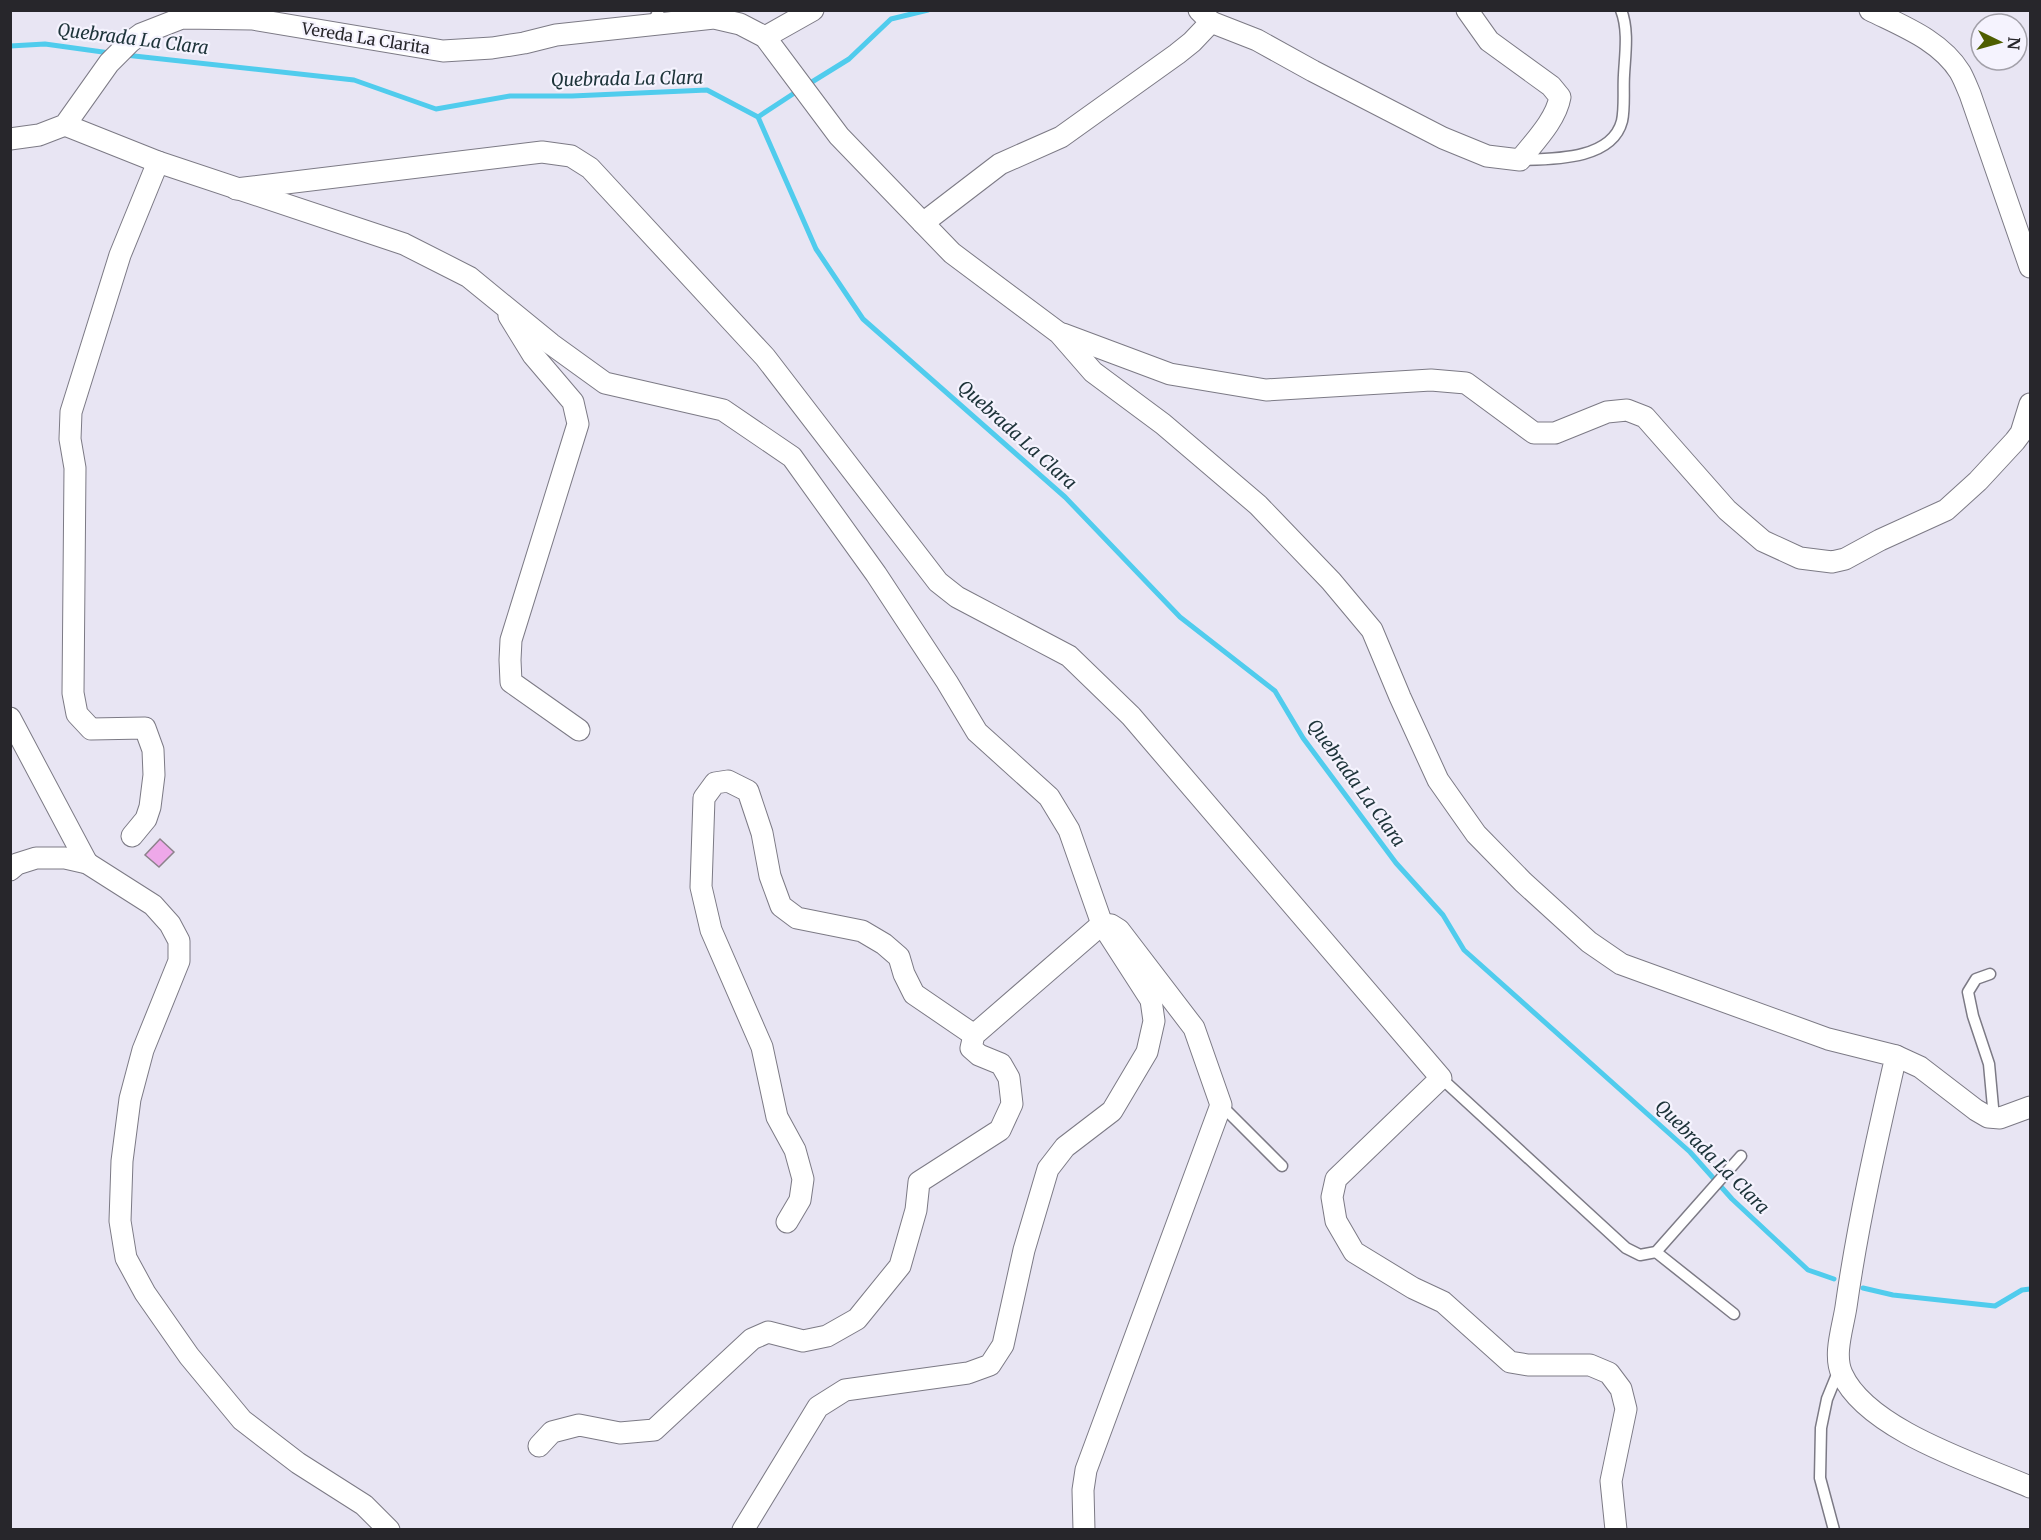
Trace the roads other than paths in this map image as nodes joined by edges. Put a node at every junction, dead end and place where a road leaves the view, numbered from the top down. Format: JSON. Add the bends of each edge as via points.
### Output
{"nodes":[{"id":1,"x":813,"y":10,"type":"edge"},
{"id":2,"x":1467,"y":10,"type":"edge"},
{"id":3,"x":1621,"y":10,"type":"edge"},
{"id":4,"x":1870,"y":10,"type":"edge"},
{"id":5,"x":254,"y":15,"type":"edge"},
{"id":6,"x":1205,"y":16,"type":"edge"},
{"id":7,"x":655,"y":17,"type":"edge"},
{"id":8,"x":765,"y":37,"type":"junction"},
{"id":9,"x":65,"y":125,"type":"junction"},
{"id":10,"x":10,"y":139,"type":"edge"},
{"id":11,"x":1520,"y":160,"type":"junction"},
{"id":12,"x":158,"y":162,"type":"junction"},
{"id":13,"x":236,"y":189,"type":"junction"},
{"id":14,"x":923,"y":223,"type":"junction"},
{"id":15,"x":2031,"y":267,"type":"edge"},
{"id":16,"x":501,"y":303,"type":"junction"},
{"id":17,"x":1059,"y":333,"type":"junction"},
{"id":18,"x":2031,"y":404,"type":"edge"},
{"id":19,"x":10,"y":718,"type":"edge"},
{"id":20,"x":579,"y":730,"type":"dead end"},
{"id":21,"x":132,"y":836,"type":"dead end"},
{"id":22,"x":87,"y":863,"type":"junction"},
{"id":23,"x":10,"y":870,"type":"edge"},
{"id":24,"x":1102,"y":924,"type":"junction"},
{"id":25,"x":1990,"y":974,"type":"dead end"},
{"id":26,"x":974,"y":1035,"type":"junction"},
{"id":27,"x":1896,"y":1056,"type":"junction"},
{"id":28,"x":1441,"y":1078,"type":"junction"},
{"id":29,"x":1221,"y":1105,"type":"junction"},
{"id":30,"x":2031,"y":1107,"type":"edge"},
{"id":31,"x":1994,"y":1118,"type":"junction"},
{"id":32,"x":1741,"y":1156,"type":"dead end"},
{"id":33,"x":1282,"y":1166,"type":"dead end"},
{"id":34,"x":787,"y":1222,"type":"dead end"},
{"id":35,"x":1656,"y":1252,"type":"junction"},
{"id":36,"x":1734,"y":1314,"type":"dead end"},
{"id":37,"x":1842,"y":1374,"type":"junction"},
{"id":38,"x":539,"y":1446,"type":"dead end"},
{"id":39,"x":2031,"y":1487,"type":"edge"},
{"id":40,"x":389,"y":1530,"type":"edge"},
{"id":41,"x":743,"y":1530,"type":"edge"},
{"id":42,"x":1084,"y":1530,"type":"edge"},
{"id":43,"x":1616,"y":1530,"type":"edge"},
{"id":44,"x":1834,"y":1530,"type":"edge"}],
"edges":[{"from":1,"to":8,"type":"street"},
{"from":2,"to":11,"type":"street","via":[[1488,41],[1551,86],[1560,97],[1550,120]]},
{"from":3,"to":11,"type":"lane","via":[[1625,38],[1622,121],[1612,141],[1599,149],[1556,159]]},
{"from":4,"to":15,"type":"street","via":[[1917,33],[1959,71]]},
{"from":5,"to":7,"type":"street","name":"Vereda La Clarita","via":[[443,51],[524,44]]},
{"from":5,"to":9,"type":"street","name":"Vereda La Clarita","via":[[182,18],[141,34],[109,63]]},
{"from":6,"to":11,"type":"street","via":[[1443,138],[1487,156]]},
{"from":6,"to":14,"type":"street","via":[[1192,42],[1177,54],[1061,137],[1000,164]]},
{"from":7,"to":8,"type":"street","name":"Vereda La Clarita","via":[[714,18],[740,24]]},
{"from":8,"to":14,"type":"street","via":[[839,136]]},
{"from":9,"to":10,"type":"street","via":[[39,135]]},
{"from":9,"to":12,"type":"street"},
{"from":12,"to":13,"type":"street"},
{"from":12,"to":21,"type":"street","via":[[120,255],[71,412],[70,430],[75,468],[73,693],[77,714],[91,729],[145,728],[153,750],[154,775],[146,819]]},
{"from":13,"to":16,"type":"street","via":[[404,244],[469,278]]},
{"from":13,"to":28,"type":"street","via":[[542,152],[571,156],[590,168],[765,357],[938,582],[957,597],[1069,656],[1131,716]]},
{"from":14,"to":17,"type":"street","via":[[952,253]]},
{"from":16,"to":20,"type":"street","via":[[533,355],[573,402],[578,424],[515,624],[511,682]]},
{"from":16,"to":24,"type":"street","via":[[604,383],[723,410],[792,457],[876,574],[977,732],[1049,797],[1069,830]]},
{"from":17,"to":18,"type":"street","via":[[1170,374],[1266,390],[1431,380],[1466,383],[1534,433],[1555,433],[1607,412],[1627,410],[1645,417],[1728,510],[1763,541],[1800,558],[1832,562],[1946,510],[2015,441]]},
{"from":17,"to":27,"type":"street","via":[[1093,372],[1163,424],[1258,505],[1331,581],[1372,630],[1438,780],[1476,834],[1589,942],[1621,964],[1828,1039]]},
{"from":19,"to":22,"type":"street"},
{"from":22,"to":23,"type":"street","via":[[36,858]]},
{"from":22,"to":40,"type":"street","via":[[153,905],[179,941],[178,961],[143,1050],[130,1099],[120,1221],[126,1258],[189,1356],[242,1420],[298,1464],[364,1505]]},
{"from":24,"to":26,"type":"street"},
{"from":24,"to":29,"type":"street","via":[[1119,930],[1194,1028]]},
{"from":24,"to":41,"type":"street","via":[[1151,1000],[1154,1021],[1147,1052],[1112,1111],[1065,1147],[1048,1169],[1024,1250],[1003,1345],[990,1365],[968,1373],[844,1390],[818,1407]]},
{"from":25,"to":31,"type":"lane","via":[[1976,979],[1968,992],[1989,1064]]},
{"from":26,"to":34,"type":"street","via":[[914,994],[899,957],[884,944],[862,931],[797,918],[782,906],[770,876],[762,833],[748,791],[728,781],[716,783],[704,798],[701,887],[711,930],[762,1047],[777,1117],[795,1150],[803,1179],[800,1200]]},
{"from":26,"to":38,"type":"street","via":[[971,1048],[1001,1064],[1009,1078],[1012,1104],[1000,1131],[919,1182],[916,1210],[900,1266],[857,1319],[827,1336],[803,1341],[768,1332],[752,1339],[654,1430],[620,1433],[579,1425],[552,1432]]},
{"from":27,"to":31,"type":"street","via":[[1920,1066],[1976,1110]]},
{"from":27,"to":37,"type":"street","via":[[1852,1266],[1839,1355]]},
{"from":28,"to":35,"type":"lane","via":[[1626,1248],[1640,1255]]},
{"from":28,"to":43,"type":"street","via":[[1336,1179],[1332,1197],[1336,1221],[1354,1252],[1443,1302],[1510,1362],[1590,1365],[1609,1373],[1621,1389],[1626,1409],[1611,1481]]},
{"from":29,"to":33,"type":"lane"},
{"from":29,"to":42,"type":"street","via":[[1086,1470]]},
{"from":30,"to":31,"type":"street"},
{"from":32,"to":35,"type":"lane"},
{"from":35,"to":36,"type":"lane"},
{"from":37,"to":39,"type":"street","via":[[1878,1416],[1906,1435]]},
{"from":37,"to":44,"type":"lane","via":[[1836,1377],[1827,1399],[1821,1428],[1820,1478]]}]}
